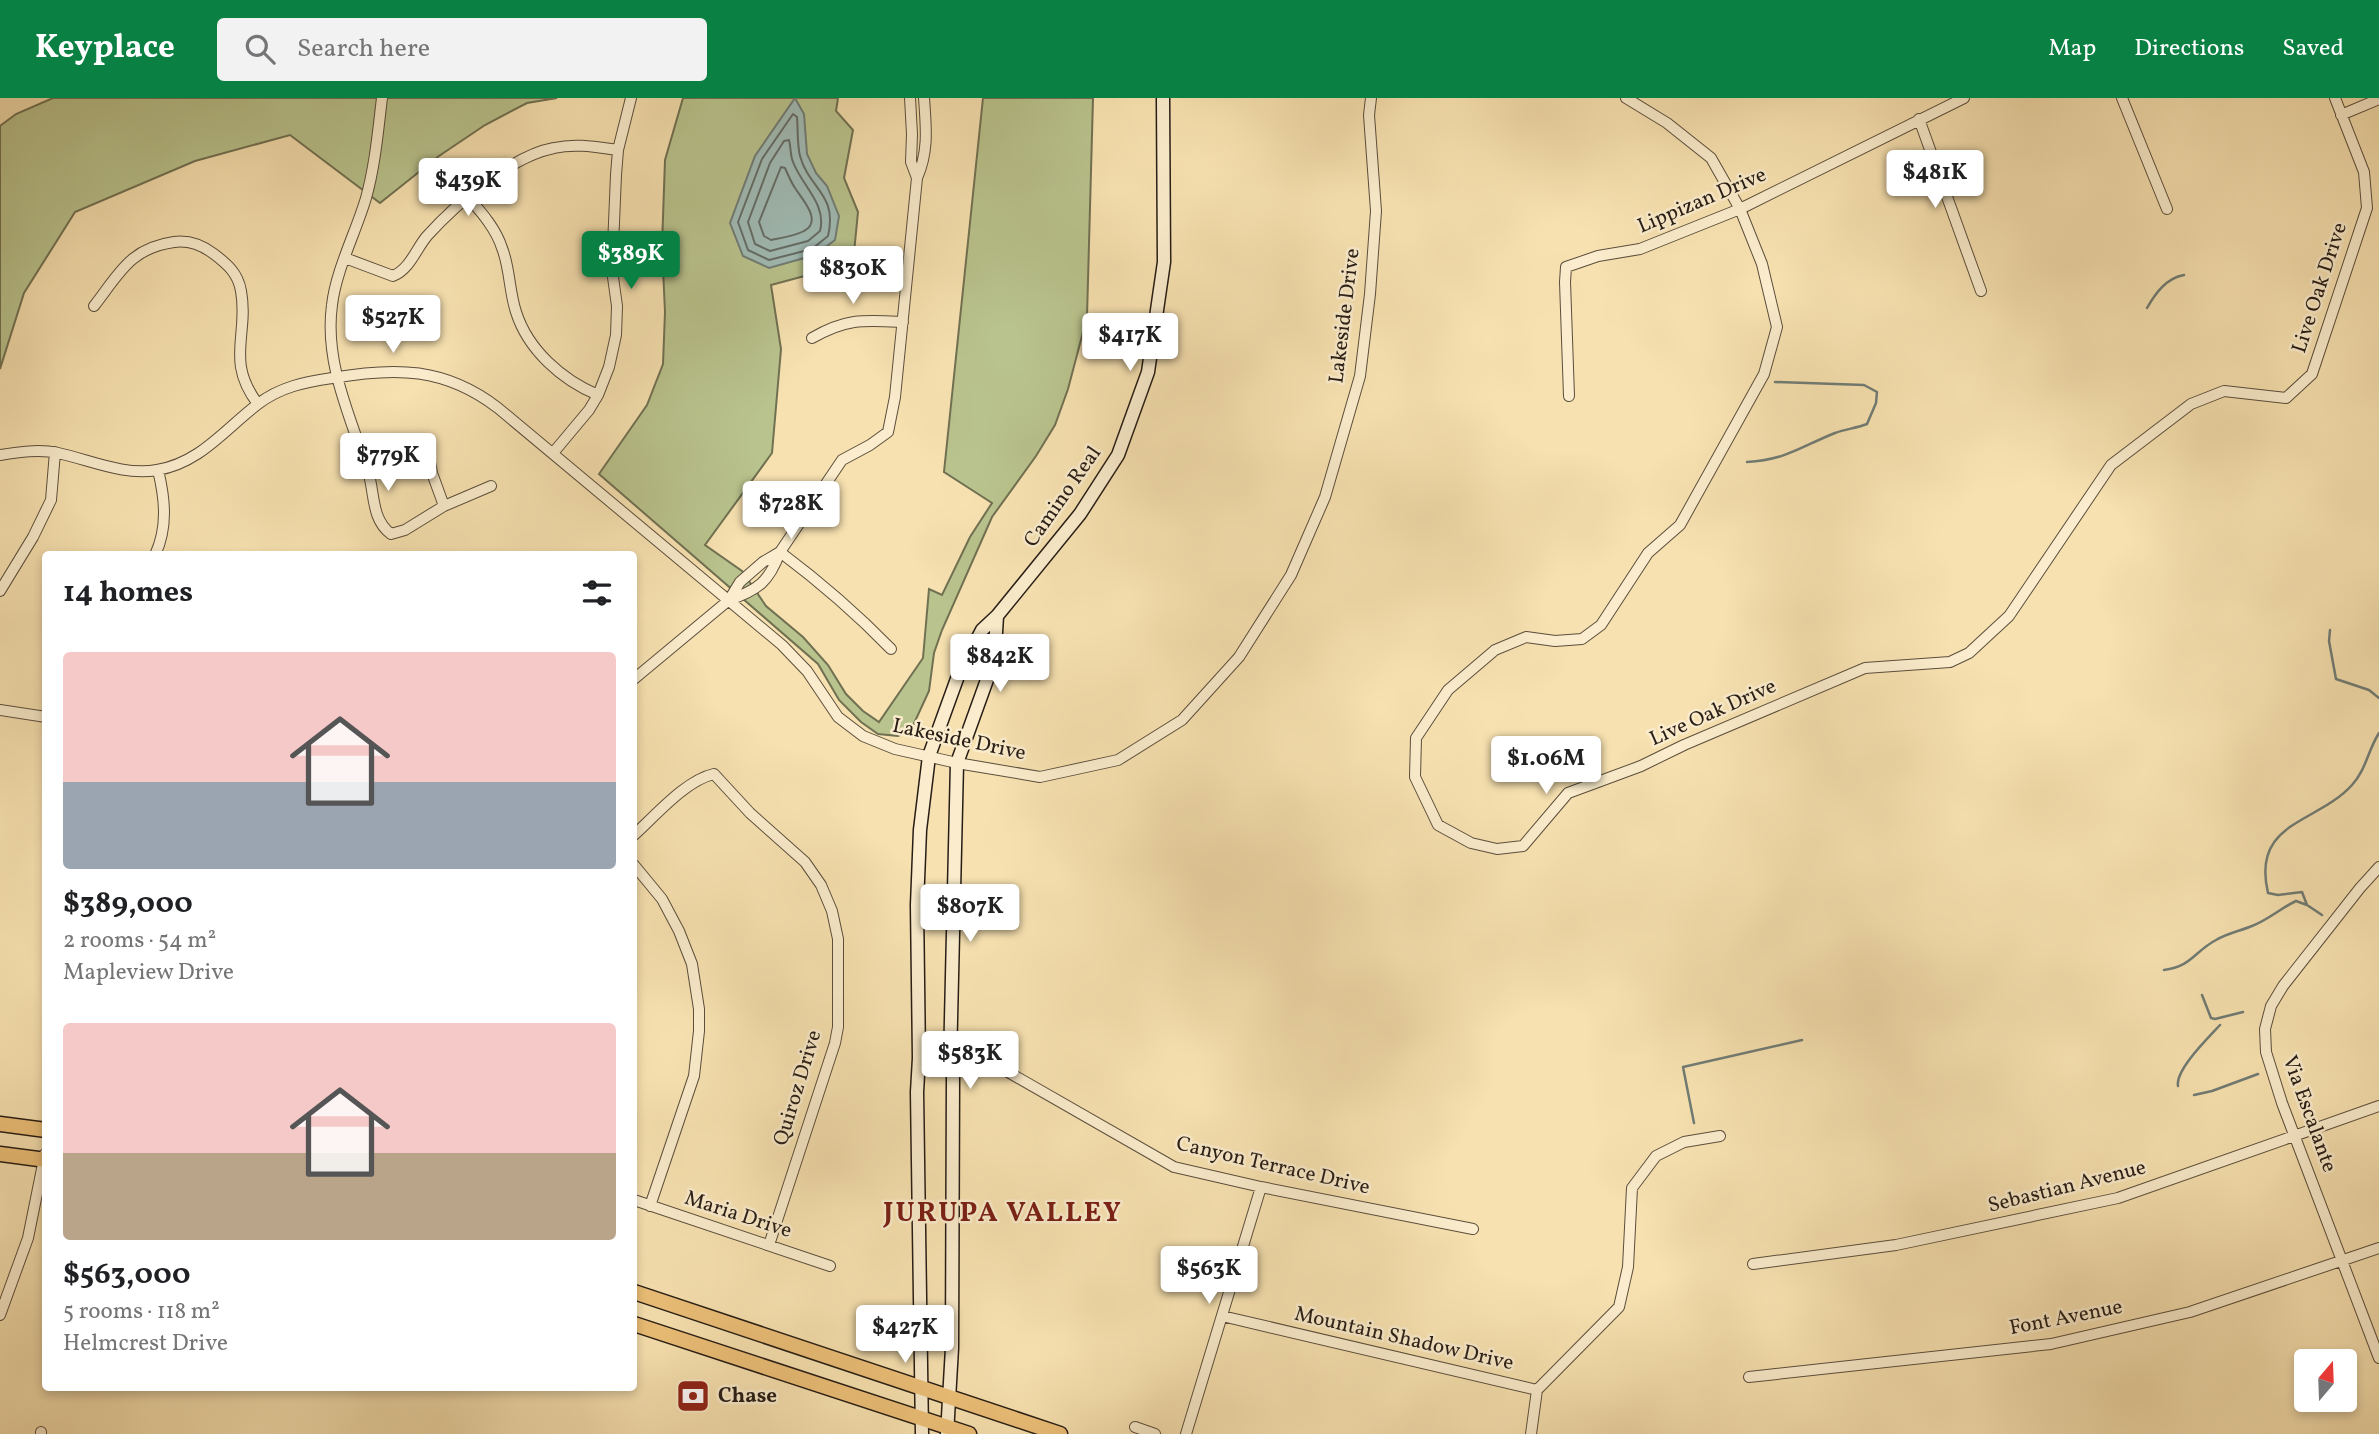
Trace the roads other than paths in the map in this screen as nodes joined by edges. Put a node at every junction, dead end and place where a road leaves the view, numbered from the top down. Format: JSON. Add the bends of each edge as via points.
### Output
{"nodes":[{"id":1,"x":382,"y":98,"type":"edge"},
{"id":2,"x":631,"y":98,"type":"edge"},
{"id":3,"x":910,"y":98,"type":"edge"},
{"id":4,"x":924,"y":98,"type":"edge"},
{"id":5,"x":1163,"y":98,"type":"edge"},
{"id":6,"x":1371,"y":98,"type":"edge"},
{"id":7,"x":1626,"y":98,"type":"edge"},
{"id":8,"x":1964,"y":98,"type":"edge"},
{"id":9,"x":2122,"y":98,"type":"edge"},
{"id":10,"x":2335,"y":98,"type":"edge"},
{"id":11,"x":2379,"y":99,"type":"edge"},
{"id":12,"x":2341,"y":115,"type":"junction"},
{"id":13,"x":1919,"y":119,"type":"junction"},
{"id":14,"x":618,"y":150,"type":"junction"},
{"id":15,"x":917,"y":178,"type":"junction"},
{"id":16,"x":468,"y":198,"type":"junction"},
{"id":17,"x":1740,"y":209,"type":"junction"},
{"id":18,"x":2167,"y":209,"type":"dead end"},
{"id":19,"x":345,"y":258,"type":"junction"},
{"id":20,"x":1981,"y":290,"type":"dead end"},
{"id":21,"x":94,"y":306,"type":"dead end"},
{"id":22,"x":903,"y":322,"type":"junction"},
{"id":23,"x":812,"y":338,"type":"dead end"},
{"id":24,"x":337,"y":377,"type":"junction"},
{"id":25,"x":598,"y":395,"type":"junction"},
{"id":26,"x":1569,"y":396,"type":"dead end"},
{"id":27,"x":258,"y":404,"type":"junction"},
{"id":28,"x":426,"y":439,"type":"dead end"},
{"id":29,"x":55,"y":452,"type":"junction"},
{"id":30,"x":552,"y":453,"type":"junction"},
{"id":31,"x":0,"y":455,"type":"edge"},
{"id":32,"x":158,"y":470,"type":"junction"},
{"id":33,"x":491,"y":486,"type":"dead end"},
{"id":34,"x":444,"y":506,"type":"junction"},
{"id":35,"x":156,"y":551,"type":"edge"},
{"id":36,"x":780,"y":552,"type":"junction"},
{"id":37,"x":756,"y":568,"type":"junction"},
{"id":38,"x":766,"y":577,"type":"junction"},
{"id":39,"x":0,"y":591,"type":"edge"},
{"id":40,"x":729,"y":600,"type":"junction"},
{"id":41,"x":997,"y":616,"type":"junction"},
{"id":42,"x":891,"y":649,"type":"dead end"},
{"id":43,"x":637,"y":677,"type":"edge"},
{"id":44,"x":0,"y":710,"type":"edge"},
{"id":45,"x":42,"y":716,"type":"edge"},
{"id":46,"x":929,"y":756,"type":"junction"},
{"id":47,"x":957,"y":763,"type":"junction"},
{"id":48,"x":637,"y":832,"type":"edge"},
{"id":49,"x":2379,"y":867,"type":"edge"},
{"id":50,"x":637,"y":869,"type":"edge"},
{"id":51,"x":919,"y":1058,"type":"junction"},
{"id":52,"x":950,"y":1062,"type":"junction"},
{"id":53,"x":2379,"y":1106,"type":"edge"},
{"id":54,"x":0,"y":1124,"type":"edge"},
{"id":55,"x":42,"y":1129,"type":"edge"},
{"id":56,"x":2296,"y":1135,"type":"junction"},
{"id":57,"x":1720,"y":1136,"type":"dead end"},
{"id":58,"x":0,"y":1154,"type":"edge"},
{"id":59,"x":42,"y":1158,"type":"edge"},
{"id":60,"x":42,"y":1172,"type":"edge"},
{"id":61,"x":1261,"y":1188,"type":"junction"},
{"id":62,"x":637,"y":1201,"type":"edge"},
{"id":63,"x":650,"y":1206,"type":"junction"},
{"id":64,"x":1473,"y":1229,"type":"dead end"},
{"id":65,"x":769,"y":1245,"type":"junction"},
{"id":66,"x":2379,"y":1248,"type":"edge"},
{"id":67,"x":2343,"y":1261,"type":"junction"},
{"id":68,"x":1753,"y":1264,"type":"dead end"},
{"id":69,"x":830,"y":1266,"type":"dead end"},
{"id":70,"x":637,"y":1293,"type":"edge"},
{"id":71,"x":0,"y":1315,"type":"edge"},
{"id":72,"x":1222,"y":1316,"type":"junction"},
{"id":73,"x":637,"y":1325,"type":"edge"},
{"id":74,"x":2379,"y":1358,"type":"edge"},
{"id":75,"x":1749,"y":1377,"type":"dead end"},
{"id":76,"x":923,"y":1390,"type":"junction"},
{"id":77,"x":1537,"y":1390,"type":"junction"},
{"id":78,"x":949,"y":1399,"type":"junction"},
{"id":79,"x":922,"y":1426,"type":"edge"},
{"id":80,"x":1135,"y":1427,"type":"dead end"},
{"id":81,"x":948,"y":1431,"type":"edge"},
{"id":82,"x":969,"y":1434,"type":"edge"},
{"id":83,"x":1060,"y":1434,"type":"edge"},
{"id":84,"x":1155,"y":1434,"type":"edge"},
{"id":85,"x":1186,"y":1434,"type":"edge"},
{"id":86,"x":1531,"y":1434,"type":"edge"}],
"edges":[{"from":1,"to":19,"type":"street","via":[[366,197]]},
{"from":2,"to":14,"type":"street"},
{"from":3,"to":15,"type":"street","via":[[911,162]]},
{"from":4,"to":15,"type":"street","via":[[924,162]]},
{"from":5,"to":41,"type":"main road","name":"Camino Real","via":[[1164,262],[1148,372],[1118,456],[1080,514]]},
{"from":6,"to":47,"type":"street","name":"Lakeside Drive","via":[[1376,211],[1360,376],[1325,498],[1292,575],[1239,657],[1182,720],[1118,760],[1041,777]]},
{"from":7,"to":17,"type":"street","name":"Live Oak Drive","via":[[1711,158]]},
{"from":8,"to":13,"type":"street","name":"Lippizan Drive"},
{"from":9,"to":18,"type":"street"},
{"from":10,"to":12,"type":"street"},
{"from":11,"to":12,"type":"street"},
{"from":12,"to":17,"type":"street","name":"Live Oak Drive","via":[[2364,172],[2367,208],[2312,374],[2286,398],[2224,390],[2191,404],[2111,465],[2009,616],[1969,653],[1950,662],[1865,668],[1569,793],[1523,846],[1497,849],[1471,843],[1438,825],[1415,777],[1416,738],[1448,690],[1495,650],[1526,637],[1582,639],[1601,625],[1648,553],[1680,525],[1764,374],[1777,327],[1762,264]]},
{"from":13,"to":17,"type":"street","name":"Lippizan Drive"},
{"from":13,"to":20,"type":"street"},
{"from":14,"to":16,"type":"street","via":[[575,145],[540,152],[516,162]]},
{"from":14,"to":25,"type":"street","via":[[612,270],[618,320]]},
{"from":15,"to":22,"type":"street"},
{"from":16,"to":19,"type":"street","via":[[425,239],[402,272],[393,276]]},
{"from":16,"to":25,"type":"street","via":[[502,246],[516,312],[532,342],[557,371]]},
{"from":17,"to":26,"type":"street","name":"Lippizan Drive","via":[[1640,249],[1566,267]]},
{"from":19,"to":24,"type":"street","via":[[332,305]]},
{"from":21,"to":27,"type":"street","via":[[126,264],[143,250],[183,241],[205,247],[233,269],[241,290],[240,364],[243,380]]},
{"from":22,"to":23,"type":"street","via":[[862,320],[834,326]]},
{"from":22,"to":36,"type":"street","via":[[888,432],[842,460]]},
{"from":24,"to":27,"type":"street","name":"Lakeside Drive","via":[[283,388]]},
{"from":24,"to":30,"type":"street","name":"Lakeside Drive","via":[[395,370],[443,378],[489,401]]},
{"from":24,"to":34,"type":"street","via":[[368,473],[378,521],[391,534]]},
{"from":25,"to":30,"type":"street"},
{"from":27,"to":32,"type":"street","name":"Lakeside Drive","via":[[190,459]]},
{"from":28,"to":34,"type":"street"},
{"from":29,"to":31,"type":"street","name":"Lakeside Drive"},
{"from":29,"to":32,"type":"street","name":"Lakeside Drive","via":[[133,471]]},
{"from":29,"to":39,"type":"street","via":[[51,500]]},
{"from":30,"to":40,"type":"street","name":"Lakeside Drive"},
{"from":32,"to":35,"type":"street","via":[[164,498]]},
{"from":33,"to":34,"type":"street"},
{"from":36,"to":37,"type":"street"},
{"from":36,"to":38,"type":"street"},
{"from":36,"to":42,"type":"street","via":[[833,593]]},
{"from":37,"to":38,"type":"street"},
{"from":37,"to":40,"type":"street"},
{"from":38,"to":40,"type":"street","via":[[751,593]]},
{"from":40,"to":43,"type":"street"},
{"from":40,"to":46,"type":"street","name":"Lakeside Drive","via":[[797,660],[838,717],[863,736]]},
{"from":41,"to":46,"type":"main road","name":"Camino Real","via":[[982,630],[958,676]]},
{"from":41,"to":47,"type":"main road","via":[[988,677]]},
{"from":44,"to":45,"type":"street"},
{"from":46,"to":47,"type":"street","name":"Lakeside Drive"},
{"from":46,"to":51,"type":"main road","name":"Camino Real","via":[[919,843]]},
{"from":47,"to":52,"type":"main road"},
{"from":48,"to":65,"type":"street","name":"Quiroz Drive","via":[[689,786],[714,774],[805,862],[832,911],[838,939],[835,1043]]},
{"from":49,"to":56,"type":"street","name":"Via Escalante","via":[[2283,986],[2267,1019],[2266,1052]]},
{"from":50,"to":63,"type":"street","via":[[662,899],[692,964],[699,1031],[694,1076]]},
{"from":51,"to":52,"type":"street","name":"Canyon Terrace Drive"},
{"from":51,"to":76,"type":"main road","name":"Camino Real"},
{"from":52,"to":61,"type":"street","name":"Canyon Terrace Drive","via":[[1001,1068],[1174,1167]]},
{"from":52,"to":78,"type":"main road"},
{"from":53,"to":56,"type":"street","name":"Sebastian Avenue"},
{"from":54,"to":55,"type":"main road"},
{"from":56,"to":67,"type":"street","name":"Via Escalante"},
{"from":56,"to":68,"type":"street","name":"Sebastian Avenue","via":[[2118,1198],[1896,1245]]},
{"from":57,"to":77,"type":"street","via":[[1684,1142],[1656,1156],[1632,1188],[1628,1267],[1619,1307]]},
{"from":58,"to":59,"type":"main road"},
{"from":60,"to":71,"type":"street","via":[[28,1238]]},
{"from":61,"to":64,"type":"street","name":"Canyon Terrace Drive"},
{"from":61,"to":72,"type":"street"},
{"from":62,"to":63,"type":"street","name":"Maria Drive"},
{"from":63,"to":65,"type":"street","name":"Maria Drive"},
{"from":65,"to":69,"type":"street","name":"Maria Drive"},
{"from":66,"to":67,"type":"street","name":"Font Avenue"},
{"from":67,"to":74,"type":"street","name":"Via Escalante"},
{"from":67,"to":75,"type":"street","name":"Font Avenue","via":[[2190,1312],[2051,1344]]},
{"from":70,"to":76,"type":"main road"},
{"from":72,"to":77,"type":"street","name":"Mountain Shadow Drive"},
{"from":72,"to":85,"type":"street"},
{"from":73,"to":79,"type":"main road"},
{"from":76,"to":78,"type":"main road"},
{"from":76,"to":79,"type":"main road","name":"Camino Real"},
{"from":77,"to":86,"type":"street"},
{"from":78,"to":81,"type":"main road"},
{"from":78,"to":83,"type":"main road"},
{"from":79,"to":81,"type":"main road"},
{"from":80,"to":84,"type":"street"},
{"from":81,"to":82,"type":"main road"}]}
